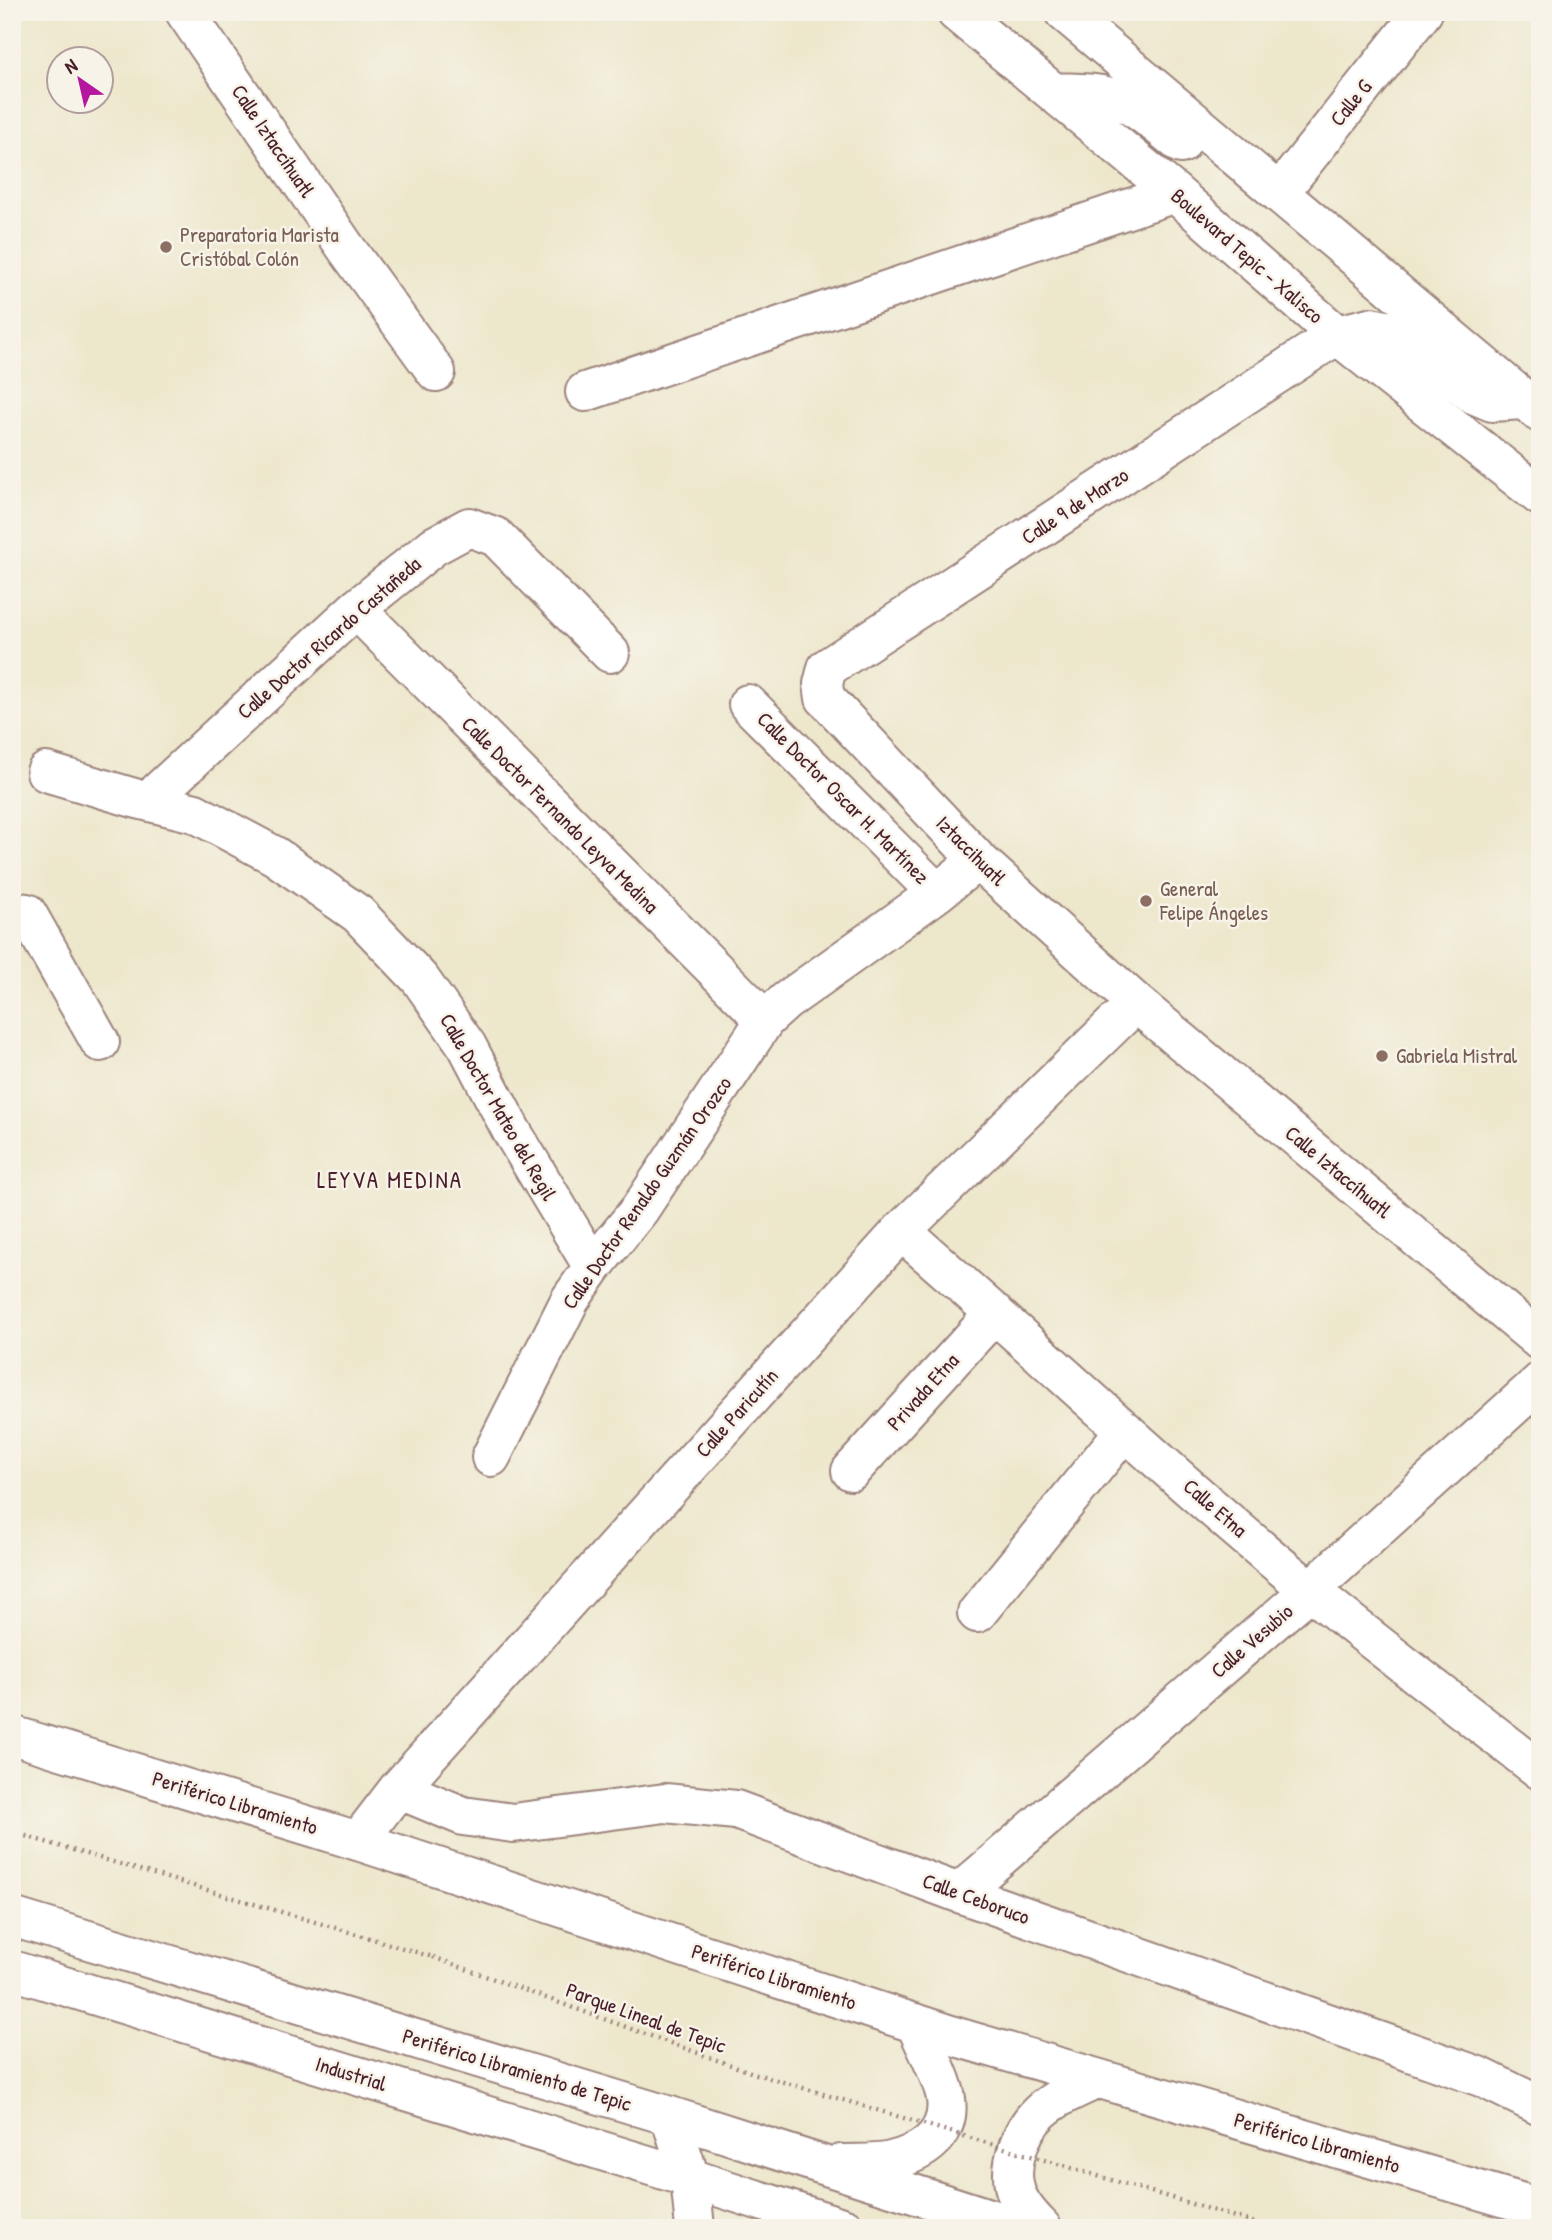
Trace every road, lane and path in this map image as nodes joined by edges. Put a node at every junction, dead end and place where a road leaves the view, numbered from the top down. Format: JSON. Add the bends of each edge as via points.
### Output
{"nodes":[{"id":1,"x":185,"y":12,"type":"edge"},
{"id":2,"x":956,"y":12,"type":"edge"},
{"id":3,"x":1064,"y":12,"type":"edge"},
{"id":4,"x":1423,"y":12,"type":"edge"},
{"id":5,"x":1055,"y":92,"type":"junction"},
{"id":6,"x":1175,"y":193,"type":"junction"},
{"id":7,"x":1279,"y":193,"type":"junction"},
{"id":8,"x":1337,"y":335,"type":"junction"},
{"id":9,"x":436,"y":372,"type":"dead end"},
{"id":10,"x":584,"y":391,"type":"dead end"},
{"id":11,"x":1531,"y":407,"type":"edge"},
{"id":12,"x":1540,"y":496,"type":"edge"},
{"id":13,"x":356,"y":610,"type":"junction"},
{"id":14,"x":610,"y":653,"type":"dead end"},
{"id":15,"x":823,"y":684,"type":"joint"},
{"id":16,"x":748,"y":704,"type":"dead end"},
{"id":17,"x":46,"y":772,"type":"dead end"},
{"id":18,"x":148,"y":801,"type":"junction"},
{"id":19,"x":978,"y":860,"type":"junction"},
{"id":20,"x":937,"y":893,"type":"junction"},
{"id":21,"x":12,"y":911,"type":"edge"},
{"id":22,"x":1136,"y":1003,"type":"junction"},
{"id":23,"x":765,"y":1020,"type":"junction"},
{"id":24,"x":100,"y":1042,"type":"dead end"},
{"id":25,"x":901,"y":1231,"type":"junction"},
{"id":26,"x":593,"y":1267,"type":"junction"},
{"id":27,"x":995,"y":1313,"type":"junction"},
{"id":28,"x":1540,"y":1341,"type":"edge"},
{"id":29,"x":1540,"y":1382,"type":"edge"},
{"id":30,"x":1125,"y":1430,"type":"junction"},
{"id":31,"x":491,"y":1458,"type":"dead end"},
{"id":32,"x":851,"y":1471,"type":"dead end"},
{"id":33,"x":1310,"y":1590,"type":"junction"},
{"id":34,"x":976,"y":1613,"type":"dead end"},
{"id":35,"x":12,"y":1735,"type":"edge"},
{"id":36,"x":1540,"y":1770,"type":"edge"},
{"id":37,"x":398,"y":1789,"type":"junction"},
{"id":38,"x":12,"y":1832,"type":"edge"},
{"id":39,"x":358,"y":1841,"type":"junction"},
{"id":40,"x":959,"y":1893,"type":"junction"},
{"id":41,"x":12,"y":1917,"type":"edge"},
{"id":42,"x":12,"y":1970,"type":"edge"},
{"id":43,"x":915,"y":2023,"type":"junction"},
{"id":44,"x":1098,"y":2079,"type":"junction"},
{"id":45,"x":1540,"y":2106,"type":"edge"},
{"id":46,"x":670,"y":2116,"type":"junction"},
{"id":47,"x":825,"y":2166,"type":"junction"},
{"id":48,"x":690,"y":2178,"type":"junction"},
{"id":49,"x":1540,"y":2208,"type":"edge"},
{"id":50,"x":695,"y":2228,"type":"edge"},
{"id":51,"x":845,"y":2228,"type":"edge"},
{"id":52,"x":1020,"y":2228,"type":"edge"},
{"id":53,"x":1042,"y":2228,"type":"edge"},
{"id":54,"x":1272,"y":2228,"type":"edge"}],
"edges":[{"from":1,"to":9,"type":"main road","name":"Calle Iztaccíhuatl"},
{"from":2,"to":5,"type":"main road","name":"Boulevard Tepic - Xalisco"},
{"from":3,"to":7,"type":"main road"},
{"from":4,"to":7,"type":"main road","name":"Calle G"},
{"from":5,"to":6,"type":"main road","name":"Boulevard Tepic - Xalisco"},
{"from":5,"to":7,"type":"main road","via":[[1122,101],[1231,183],[1256,194]]},
{"from":6,"to":8,"type":"main road","name":"Boulevard Tepic - Xalisco"},
{"from":6,"to":10,"type":"main road"},
{"from":7,"to":11,"type":"main road"},
{"from":8,"to":11,"type":"main road","via":[[1370,327],[1391,331],[1473,394],[1492,402]]},
{"from":8,"to":12,"type":"main road","name":"Boulevard Tepic - Xalisco"},
{"from":8,"to":15,"type":"main road","name":"Calle 9 de Marzo","via":[[827,668]]},
{"from":13,"to":14,"type":"main road","name":"Calle Doctor Ricardo Castañeda","via":[[434,546],[469,527],[496,537]]},
{"from":13,"to":18,"type":"main road","name":"Calle Doctor Ricardo Castañeda"},
{"from":13,"to":23,"type":"main road","name":"Calle Doctor Fernando Leyva Medina"},
{"from":15,"to":19,"type":"main road","name":"Iztaccihuatl","via":[[825,698]]},
{"from":16,"to":20,"type":"main road","name":"Calle Doctor Oscar H. Martínez"},
{"from":17,"to":18,"type":"main road","name":"Calle Doctor Mateo del Regil"},
{"from":18,"to":26,"type":"main road","name":"Calle Doctor Mateo del Regil","via":[[195,813],[275,856],[358,914],[420,979],[467,1046],[510,1130]]},
{"from":19,"to":20,"type":"main road","name":"Calle Doctor Renaldo Guzmán Orozco"},
{"from":19,"to":22,"type":"main road","name":"Iztaccihuatl"},
{"from":20,"to":23,"type":"main road","name":"Calle Doctor Renaldo Guzmán Orozco"},
{"from":21,"to":24,"type":"main road","via":[[27,914]]},
{"from":22,"to":25,"type":"main road","name":"Calle Paricutín"},
{"from":22,"to":28,"type":"main road","name":"Calle Iztaccíhuatl"},
{"from":23,"to":26,"type":"main road","name":"Calle Doctor Renaldo Guzmán Orozco","via":[[640,1209]]},
{"from":25,"to":27,"type":"main road","name":"Calle Etna"},
{"from":25,"to":37,"type":"main road","name":"Calle Paricutín"},
{"from":26,"to":31,"type":"main road","name":"Calle Doctor Renaldo Guzmán Orozco","via":[[570,1300]]},
{"from":27,"to":30,"type":"main road","name":"Calle Etna"},
{"from":27,"to":32,"type":"main road","name":"Privada Etna"},
{"from":29,"to":33,"type":"main road","name":"Calle Vesubio"},
{"from":30,"to":33,"type":"main road","name":"Calle Etna"},
{"from":30,"to":34,"type":"main road"},
{"from":33,"to":36,"type":"main road","name":"Calle Etna"},
{"from":33,"to":40,"type":"main road","name":"Calle Vesubio"},
{"from":35,"to":39,"type":"main road","name":"Periférico Libramiento"},
{"from":37,"to":39,"type":"main road","name":"Calle Paricutín"},
{"from":37,"to":40,"type":"main road","name":"Calle Ceboruco","via":[[463,1816],[513,1823],[665,1803],[736,1810]]},
{"from":38,"to":54,"type":"path","name":"Parque Lineal de Tepic","bridge":true,"via":[[433,1957],[753,2073]]},
{"from":39,"to":43,"type":"main road","name":"Periférico Libramiento"},
{"from":40,"to":45,"type":"main road","name":"Calle Ceboruco","via":[[1481,2077]]},
{"from":41,"to":46,"type":"main road","name":"Periférico Libramiento de Tepic"},
{"from":42,"to":48,"type":"main road","name":"Industrial"},
{"from":43,"to":44,"type":"main road","name":"Periférico Libramiento"},
{"from":43,"to":47,"type":"main road","via":[[946,2097],[946,2119],[939,2135],[925,2147],[890,2161]]},
{"from":44,"to":49,"type":"main road","name":"Periférico Libramiento"},
{"from":44,"to":53,"type":"main road","via":[[1062,2095],[1039,2113],[1021,2138],[1013,2170],[1018,2196]]},
{"from":46,"to":47,"type":"main road","name":"Periférico Libramiento de Tepic"},
{"from":46,"to":48,"type":"main road"},
{"from":47,"to":52,"type":"main road","name":"Periférico Libramiento de Tepic"},
{"from":48,"to":50,"type":"main road"},
{"from":48,"to":51,"type":"main road","name":"Industrial"}]}
